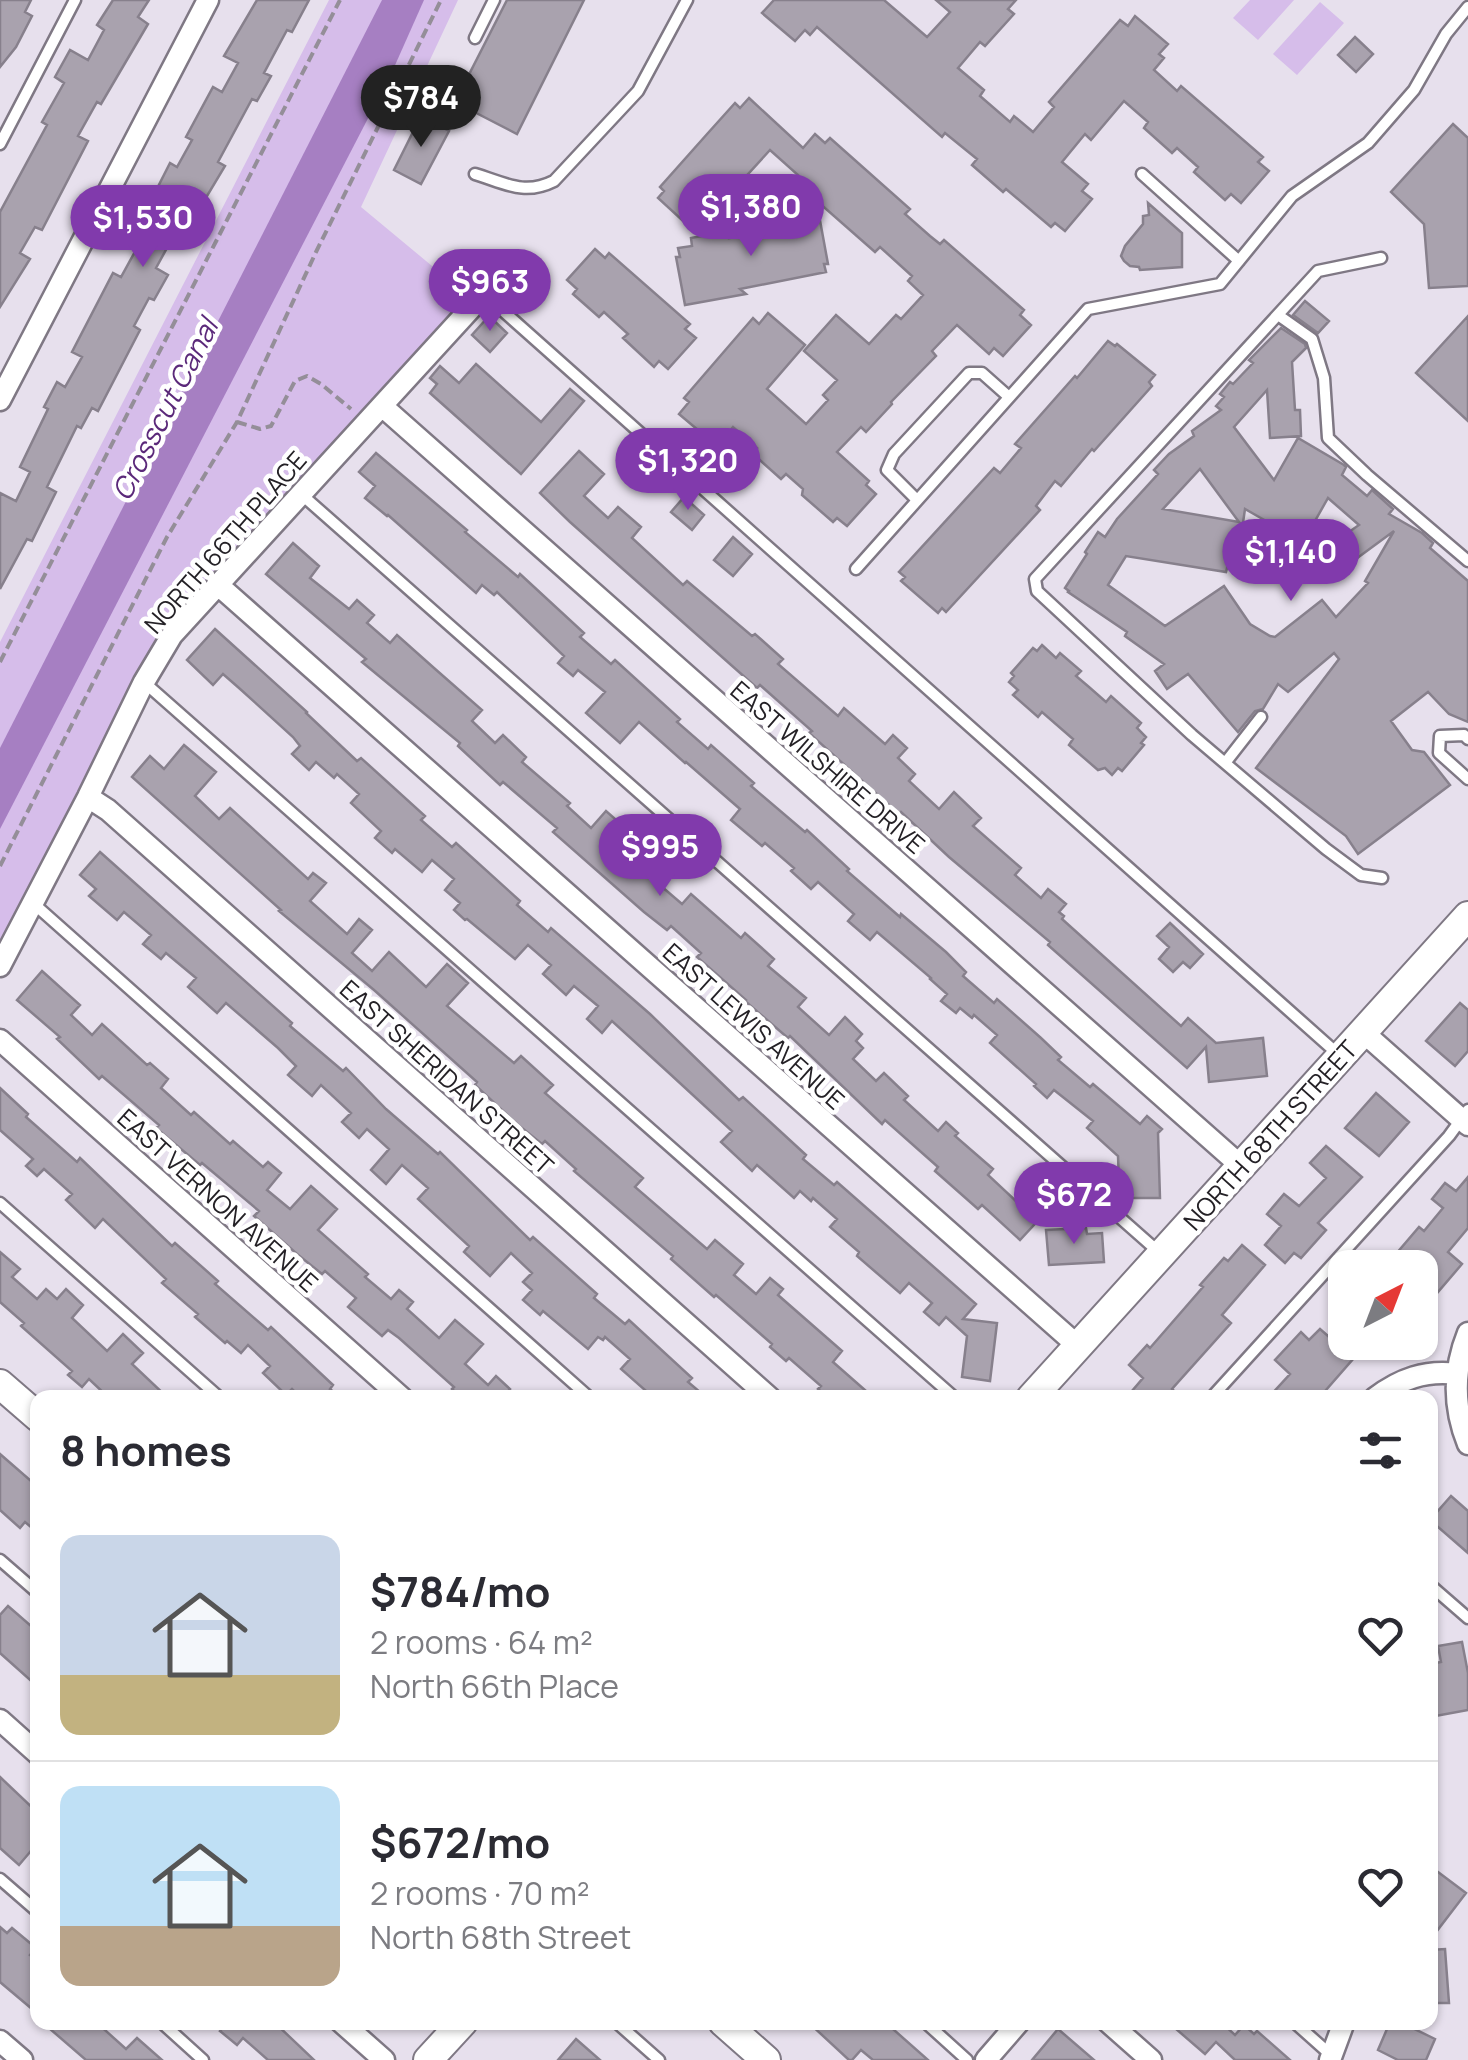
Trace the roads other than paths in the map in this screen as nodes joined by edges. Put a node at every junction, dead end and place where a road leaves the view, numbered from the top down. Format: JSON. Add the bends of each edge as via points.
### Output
{"nodes":[{"id":1,"x":74,"y":0,"type":"edge"},
{"id":2,"x":208,"y":0,"type":"edge"},
{"id":3,"x":494,"y":0,"type":"edge"},
{"id":4,"x":687,"y":0,"type":"edge"},
{"id":5,"x":1468,"y":7,"type":"edge"},
{"id":6,"x":475,"y":38,"type":"dead end"},
{"id":7,"x":1,"y":140,"type":"edge"},
{"id":8,"x":475,"y":174,"type":"dead end"},
{"id":9,"x":1142,"y":174,"type":"dead end"},
{"id":10,"x":1381,"y":258,"type":"dead end"},
{"id":11,"x":1240,"y":261,"type":"junction"},
{"id":12,"x":484,"y":294,"type":"joint"},
{"id":13,"x":1278,"y":315,"type":"junction"},
{"id":14,"x":1010,"y":396,"type":"junction"},
{"id":15,"x":0,"y":400,"type":"edge"},
{"id":16,"x":382,"y":406,"type":"junction"},
{"id":17,"x":300,"y":493,"type":"junction"},
{"id":18,"x":917,"y":500,"type":"junction"},
{"id":19,"x":1468,"y":561,"type":"edge"},
{"id":20,"x":856,"y":569,"type":"dead end"},
{"id":21,"x":217,"y":584,"type":"junction"},
{"id":22,"x":144,"y":682,"type":"junction"},
{"id":23,"x":1262,"y":717,"type":"dead end"},
{"id":24,"x":1468,"y":740,"type":"edge"},
{"id":25,"x":1225,"y":763,"type":"junction"},
{"id":26,"x":1468,"y":780,"type":"edge"},
{"id":27,"x":88,"y":797,"type":"junction"},
{"id":28,"x":1382,"y":878,"type":"dead end"},
{"id":29,"x":33,"y":904,"type":"junction"},
{"id":30,"x":1468,"y":916,"type":"edge"},
{"id":31,"x":0,"y":966,"type":"edge"},
{"id":32,"x":1364,"y":1032,"type":"junction"},
{"id":33,"x":0,"y":1040,"type":"edge"},
{"id":34,"x":1342,"y":1057,"type":"junction"},
{"id":35,"x":1466,"y":1118,"type":"edge"},
{"id":36,"x":1241,"y":1166,"type":"junction"},
{"id":37,"x":0,"y":1203,"type":"edge"},
{"id":38,"x":1161,"y":1254,"type":"junction"},
{"id":39,"x":1468,"y":1333,"type":"edge"},
{"id":40,"x":1078,"y":1346,"type":"junction"},
{"id":41,"x":1457,"y":1374,"type":"junction"},
{"id":42,"x":0,"y":1384,"type":"edge"},
{"id":43,"x":211,"y":1390,"type":"edge"},
{"id":44,"x":393,"y":1390,"type":"edge"},
{"id":45,"x":581,"y":1390,"type":"edge"},
{"id":46,"x":761,"y":1390,"type":"edge"},
{"id":47,"x":945,"y":1390,"type":"edge"},
{"id":48,"x":1038,"y":1390,"type":"edge"},
{"id":49,"x":1218,"y":1390,"type":"edge"},
{"id":50,"x":1387,"y":1390,"type":"edge"},
{"id":51,"x":30,"y":1410,"type":"edge"},
{"id":52,"x":1468,"y":1444,"type":"edge"},
{"id":53,"x":0,"y":1560,"type":"edge"},
{"id":54,"x":30,"y":1586,"type":"edge"},
{"id":55,"x":1438,"y":1592,"type":"edge"},
{"id":56,"x":1468,"y":1618,"type":"edge"},
{"id":57,"x":0,"y":1720,"type":"edge"},
{"id":58,"x":30,"y":1747,"type":"edge"},
{"id":59,"x":0,"y":1879,"type":"edge"},
{"id":60,"x":30,"y":1905,"type":"edge"},
{"id":61,"x":170,"y":2030,"type":"edge"},
{"id":62,"x":350,"y":2030,"type":"edge"},
{"id":63,"x":455,"y":2030,"type":"edge"},
{"id":64,"x":625,"y":2030,"type":"edge"},
{"id":65,"x":732,"y":2030,"type":"edge"},
{"id":66,"x":934,"y":2030,"type":"edge"},
{"id":67,"x":1012,"y":2030,"type":"edge"},
{"id":68,"x":1117,"y":2030,"type":"edge"},
{"id":69,"x":1302,"y":2030,"type":"edge"},
{"id":70,"x":1342,"y":2030,"type":"edge"},
{"id":71,"x":0,"y":2040,"type":"edge"},
{"id":72,"x":1333,"y":2059,"type":"edge"},
{"id":73,"x":22,"y":2060,"type":"edge"},
{"id":74,"x":203,"y":2060,"type":"edge"},
{"id":75,"x":384,"y":2060,"type":"edge"},
{"id":76,"x":428,"y":2060,"type":"edge"},
{"id":77,"x":659,"y":2060,"type":"edge"},
{"id":78,"x":766,"y":2060,"type":"edge"},
{"id":79,"x":967,"y":2060,"type":"edge"},
{"id":80,"x":986,"y":2060,"type":"edge"},
{"id":81,"x":1151,"y":2060,"type":"edge"}],
"edges":[{"from":1,"to":7,"type":"lane"},
{"from":2,"to":15,"type":"street"},
{"from":3,"to":6,"type":"lane"},
{"from":4,"to":8,"type":"lane","via":[[638,91],[554,181],[524,190]]},
{"from":5,"to":11,"type":"lane","via":[[1414,90],[1368,143],[1292,196]]},
{"from":9,"to":11,"type":"lane"},
{"from":10,"to":13,"type":"lane","via":[[1318,271]]},
{"from":11,"to":14,"type":"lane","via":[[1220,284],[1088,309]]},
{"from":12,"to":16,"type":"street","name":"NORTH 66TH PLACE"},
{"from":12,"to":34,"type":"lane"},
{"from":13,"to":19,"type":"lane","via":[[1312,339],[1324,378],[1328,438]]},
{"from":13,"to":25,"type":"lane","via":[[1035,579],[1037,590]]},
{"from":14,"to":18,"type":"lane"},
{"from":14,"to":18,"type":"lane","via":[[982,373],[969,374],[894,454],[887,470]]},
{"from":16,"to":17,"type":"street","name":"NORTH 66TH PLACE"},
{"from":16,"to":36,"type":"street","name":"EAST WILSHIRE DRIVE"},
{"from":17,"to":21,"type":"street","name":"NORTH 66TH PLACE"},
{"from":17,"to":38,"type":"lane"},
{"from":18,"to":20,"type":"lane"},
{"from":21,"to":22,"type":"street","name":"NORTH 66TH PLACE","via":[[172,635]]},
{"from":21,"to":40,"type":"street","name":"EAST LEWIS AVENUE"},
{"from":22,"to":27,"type":"street","name":"NORTH 66TH PLACE"},
{"from":22,"to":47,"type":"lane"},
{"from":23,"to":25,"type":"lane"},
{"from":24,"to":26,"type":"lane","via":[[1440,736],[1439,753]]},
{"from":25,"to":28,"type":"lane","via":[[1326,849],[1362,874]]},
{"from":27,"to":29,"type":"street","name":"NORTH 66TH PLACE"},
{"from":27,"to":46,"type":"street","name":"EAST SHERIDAN STREET"},
{"from":29,"to":31,"type":"street","name":"NORTH 66TH PLACE"},
{"from":29,"to":45,"type":"lane"},
{"from":30,"to":32,"type":"street","name":"NORTH 68TH STREET"},
{"from":32,"to":34,"type":"street","name":"NORTH 68TH STREET"},
{"from":32,"to":35,"type":"street"},
{"from":33,"to":44,"type":"street","name":"EAST VERNON AVENUE"},
{"from":34,"to":36,"type":"street","name":"NORTH 68TH STREET"},
{"from":35,"to":49,"type":"lane"},
{"from":36,"to":38,"type":"street","name":"NORTH 68TH STREET"},
{"from":37,"to":43,"type":"lane"},
{"from":38,"to":40,"type":"street","name":"NORTH 68TH STREET"},
{"from":39,"to":41,"type":"street"},
{"from":40,"to":48,"type":"street","name":"NORTH 68TH STREET"},
{"from":41,"to":50,"type":"street","via":[[1404,1379]]},
{"from":41,"to":52,"type":"street"},
{"from":42,"to":51,"type":"street"},
{"from":53,"to":54,"type":"lane"},
{"from":55,"to":56,"type":"lane"},
{"from":57,"to":58,"type":"street"},
{"from":59,"to":60,"type":"lane"},
{"from":61,"to":74,"type":"lane"},
{"from":62,"to":75,"type":"street"},
{"from":63,"to":76,"type":"street"},
{"from":64,"to":77,"type":"lane"},
{"from":65,"to":78,"type":"street"},
{"from":66,"to":79,"type":"lane"},
{"from":67,"to":80,"type":"street"},
{"from":68,"to":81,"type":"street"},
{"from":69,"to":72,"type":"lane"},
{"from":70,"to":72,"type":"street"},
{"from":71,"to":73,"type":"street"}]}
